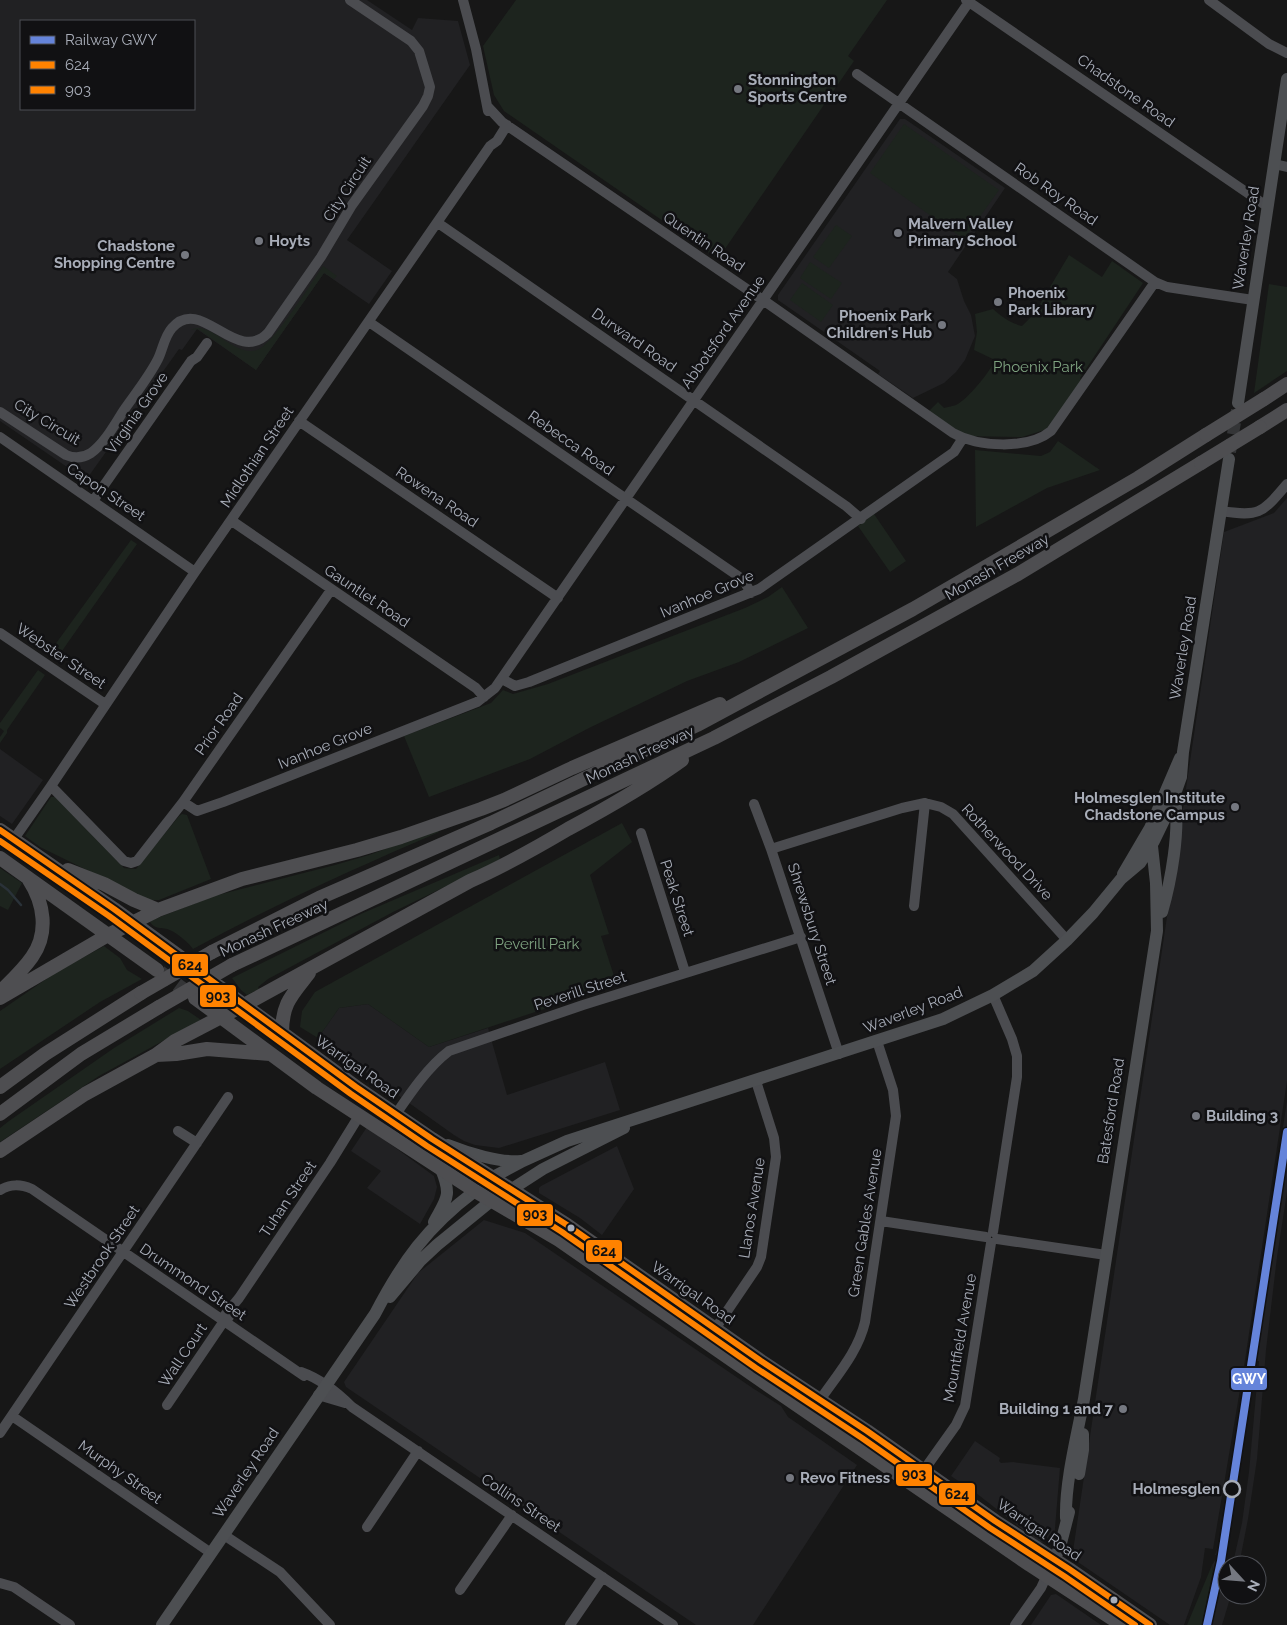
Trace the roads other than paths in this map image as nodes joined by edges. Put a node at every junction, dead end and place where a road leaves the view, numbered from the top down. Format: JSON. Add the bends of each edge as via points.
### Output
{"nodes":[{"id":1,"x":350,"y":0,"type":"edge"},
{"id":2,"x":463,"y":0,"type":"edge"},
{"id":3,"x":1210,"y":0,"type":"edge"},
{"id":4,"x":968,"y":1,"type":"edge"},
{"id":5,"x":1287,"y":53,"type":"edge"},
{"id":6,"x":857,"y":74,"type":"dead end"},
{"id":7,"x":1287,"y":79,"type":"edge"},
{"id":8,"x":899,"y":103,"type":"junction"},
{"id":9,"x":504,"y":124,"type":"junction"},
{"id":10,"x":1281,"y":165,"type":"edge"},
{"id":11,"x":1268,"y":208,"type":"junction"},
{"id":12,"x":438,"y":223,"type":"junction"},
{"id":13,"x":1155,"y":282,"type":"junction"},
{"id":14,"x":763,"y":300,"type":"junction"},
{"id":15,"x":1253,"y":300,"type":"junction"},
{"id":16,"x":369,"y":322,"type":"junction"},
{"id":17,"x":207,"y":343,"type":"dead end"},
{"id":18,"x":1287,"y":384,"type":"edge"},
{"id":19,"x":694,"y":400,"type":"junction"},
{"id":20,"x":1238,"y":403,"type":"tunnel mouth"},
{"id":21,"x":1287,"y":410,"type":"edge"},
{"id":22,"x":0,"y":412,"type":"edge"},
{"id":23,"x":300,"y":421,"type":"junction"},
{"id":24,"x":0,"y":438,"type":"edge"},
{"id":25,"x":963,"y":438,"type":"junction"},
{"id":26,"x":1229,"y":459,"type":"tunnel mouth"},
{"id":27,"x":1287,"y":484,"type":"edge"},
{"id":28,"x":626,"y":499,"type":"junction"},
{"id":29,"x":93,"y":501,"type":"junction"},
{"id":30,"x":1221,"y":511,"type":"junction"},
{"id":31,"x":861,"y":519,"type":"junction"},
{"id":32,"x":232,"y":521,"type":"junction"},
{"id":33,"x":195,"y":572,"type":"junction"},
{"id":34,"x":331,"y":590,"type":"junction"},
{"id":35,"x":751,"y":593,"type":"junction"},
{"id":36,"x":558,"y":598,"type":"junction"},
{"id":37,"x":0,"y":632,"type":"edge"},
{"id":38,"x":502,"y":679,"type":"junction"},
{"id":39,"x":774,"y":684,"type":"junction"},
{"id":40,"x":484,"y":698,"type":"junction"},
{"id":41,"x":105,"y":704,"type":"junction"},
{"id":42,"x":714,"y":738,"type":"junction"},
{"id":43,"x":1183,"y":752,"type":"junction"},
{"id":44,"x":51,"y":786,"type":"junction"},
{"id":45,"x":1175,"y":797,"type":"junction"},
{"id":46,"x":183,"y":802,"type":"junction"},
{"id":47,"x":925,"y":803,"type":"junction"},
{"id":48,"x":754,"y":804,"type":"dead end"},
{"id":49,"x":1150,"y":828,"type":"junction"},
{"id":50,"x":0,"y":830,"type":"edge"},
{"id":51,"x":641,"y":833,"type":"dead end"},
{"id":52,"x":14,"y":839,"type":"junction"},
{"id":53,"x":1152,"y":845,"type":"junction"},
{"id":54,"x":771,"y":849,"type":"junction"},
{"id":55,"x":0,"y":858,"type":"edge"},
{"id":56,"x":47,"y":862,"type":"junction"},
{"id":57,"x":25,"y":875,"type":"junction"},
{"id":58,"x":1121,"y":879,"type":"junction"},
{"id":59,"x":914,"y":906,"type":"dead end"},
{"id":60,"x":158,"y":910,"type":"junction"},
{"id":61,"x":132,"y":922,"type":"junction"},
{"id":62,"x":1157,"y":931,"type":"junction"},
{"id":63,"x":108,"y":935,"type":"junction"},
{"id":64,"x":800,"y":937,"type":"junction"},
{"id":65,"x":1067,"y":940,"type":"junction"},
{"id":66,"x":180,"y":957,"type":"tunnel mouth"},
{"id":67,"x":314,"y":967,"type":"junction"},
{"id":68,"x":157,"y":970,"type":"tunnel mouth"},
{"id":69,"x":685,"y":972,"type":"junction"},
{"id":70,"x":218,"y":986,"type":"tunnel mouth"},
{"id":71,"x":0,"y":992,"type":"edge"},
{"id":72,"x":993,"y":994,"type":"junction"},
{"id":73,"x":0,"y":998,"type":"edge"},
{"id":74,"x":195,"y":998,"type":"tunnel mouth"},
{"id":75,"x":244,"y":1005,"type":"junction"},
{"id":76,"x":221,"y":1018,"type":"junction"},
{"id":77,"x":267,"y":1022,"type":"junction"},
{"id":78,"x":282,"y":1034,"type":"junction"},
{"id":79,"x":877,"y":1041,"type":"junction"},
{"id":80,"x":260,"y":1046,"type":"junction"},
{"id":81,"x":271,"y":1054,"type":"junction"},
{"id":82,"x":838,"y":1054,"type":"junction"},
{"id":83,"x":156,"y":1055,"type":"junction"},
{"id":84,"x":756,"y":1081,"type":"junction"},
{"id":85,"x":0,"y":1087,"type":"edge"},
{"id":86,"x":228,"y":1097,"type":"dead end"},
{"id":87,"x":0,"y":1114,"type":"edge"},
{"id":88,"x":396,"y":1114,"type":"junction"},
{"id":89,"x":648,"y":1115,"type":"junction"},
{"id":90,"x":360,"y":1116,"type":"junction"},
{"id":91,"x":178,"y":1131,"type":"dead end"},
{"id":92,"x":432,"y":1139,"type":"junction"},
{"id":93,"x":197,"y":1143,"type":"junction"},
{"id":94,"x":0,"y":1151,"type":"edge"},
{"id":95,"x":523,"y":1160,"type":"junction"},
{"id":96,"x":441,"y":1169,"type":"junction"},
{"id":97,"x":493,"y":1177,"type":"junction"},
{"id":98,"x":512,"y":1189,"type":"junction"},
{"id":99,"x":0,"y":1190,"type":"edge"},
{"id":100,"x":475,"y":1191,"type":"junction"},
{"id":101,"x":491,"y":1201,"type":"junction"},
{"id":102,"x":881,"y":1221,"type":"junction"},
{"id":103,"x":992,"y":1238,"type":"junction"},
{"id":104,"x":423,"y":1239,"type":"junction"},
{"id":105,"x":123,"y":1253,"type":"junction"},
{"id":106,"x":1106,"y":1255,"type":"junction"},
{"id":107,"x":375,"y":1314,"type":"junction"},
{"id":108,"x":224,"y":1321,"type":"junction"},
{"id":109,"x":715,"y":1330,"type":"junction"},
{"id":110,"x":322,"y":1390,"type":"junction"},
{"id":111,"x":820,"y":1400,"type":"junction"},
{"id":112,"x":167,"y":1405,"type":"dead end"},
{"id":113,"x":12,"y":1416,"type":"junction"},
{"id":114,"x":0,"y":1433,"type":"edge"},
{"id":115,"x":418,"y":1451,"type":"junction"},
{"id":116,"x":924,"y":1470,"type":"junction"},
{"id":117,"x":914,"y":1484,"type":"junction"},
{"id":118,"x":512,"y":1515,"type":"junction"},
{"id":119,"x":367,"y":1527,"type":"dead end"},
{"id":120,"x":224,"y":1535,"type":"junction"},
{"id":121,"x":211,"y":1553,"type":"junction"},
{"id":122,"x":1055,"y":1560,"type":"junction"},
{"id":123,"x":1047,"y":1576,"type":"junction"},
{"id":124,"x":603,"y":1577,"type":"junction"},
{"id":125,"x":0,"y":1582,"type":"edge"},
{"id":126,"x":460,"y":1590,"type":"dead end"},
{"id":127,"x":70,"y":1625,"type":"edge"},
{"id":128,"x":162,"y":1625,"type":"edge"},
{"id":129,"x":330,"y":1625,"type":"edge"},
{"id":130,"x":570,"y":1625,"type":"edge"},
{"id":131,"x":673,"y":1625,"type":"edge"},
{"id":132,"x":1015,"y":1625,"type":"edge"},
{"id":133,"x":1122,"y":1625,"type":"edge"},
{"id":134,"x":1150,"y":1625,"type":"edge"}],
"edges":[{"from":1,"to":22,"type":"street","name":"City Circuit","via":[[415,45],[423,60],[429,94],[268,333],[257,341],[245,342],[200,321],[186,320],[175,325],[168,333],[152,370],[106,436],[93,452],[81,457],[66,455]]},
{"from":2,"to":9,"type":"street","name":"Quentin Road","via":[[487,106]]},
{"from":3,"to":5,"type":"street","via":[[1269,44]]},
{"from":4,"to":8,"type":"street","name":"Abbotsford Avenue"},
{"from":4,"to":11,"type":"street","name":"Chadstone Road"},
{"from":6,"to":8,"type":"street","name":"Rob Roy Road"},
{"from":7,"to":10,"type":"main road","name":"Waverley Road"},
{"from":8,"to":13,"type":"street","name":"Rob Roy Road"},
{"from":8,"to":14,"type":"street","name":"Abbotsford Avenue"},
{"from":9,"to":12,"type":"street","name":"Midlothian Street","via":[[492,137],[490,146]]},
{"from":9,"to":14,"type":"street","name":"Quentin Road"},
{"from":10,"to":11,"type":"main road","name":"Waverley Road"},
{"from":11,"to":15,"type":"main road","name":"Waverley Road"},
{"from":12,"to":16,"type":"street","name":"Midlothian Street"},
{"from":12,"to":19,"type":"street","name":"Durward Road"},
{"from":13,"to":15,"type":"street","name":"Rob Roy Road","via":[[1167,287]]},
{"from":13,"to":25,"type":"street","via":[[1046,435],[1023,443]]},
{"from":14,"to":19,"type":"street","name":"Abbotsford Avenue"},
{"from":14,"to":25,"type":"street","name":"Quentin Road"},
{"from":15,"to":20,"type":"main road","name":"Waverley Road"},
{"from":16,"to":23,"type":"street","name":"Midlothian Street"},
{"from":16,"to":28,"type":"street","name":"Rebecca Road"},
{"from":17,"to":29,"type":"street","name":"Virginia Grove"},
{"from":18,"to":39,"type":"highway","name":"Monash Freeway","bridge":true,"via":[[1006,556]]},
{"from":19,"to":28,"type":"street","name":"Abbotsford Avenue"},
{"from":19,"to":31,"type":"street","name":"Durward Road"},
{"from":21,"to":42,"type":"highway","name":"Monash Freeway","bridge":true,"via":[[1018,574],[840,673]]},
{"from":23,"to":32,"type":"street","name":"Midlothian Street"},
{"from":23,"to":36,"type":"street","name":"Rowena Road"},
{"from":24,"to":29,"type":"street","name":"Capon Street"},
{"from":25,"to":31,"type":"street","name":"Ivanhoe Grove","via":[[954,452]]},
{"from":26,"to":30,"type":"main road","name":"Waverley Road"},
{"from":27,"to":30,"type":"street","via":[[1267,506],[1254,514]]},
{"from":28,"to":35,"type":"street","name":"Rebecca Road","via":[[738,576]]},
{"from":28,"to":36,"type":"street","name":"Abbotsford Avenue"},
{"from":29,"to":33,"type":"street","name":"Capon Street"},
{"from":30,"to":43,"type":"main road","name":"Waverley Road"},
{"from":31,"to":35,"type":"street","name":"Ivanhoe Grove","via":[[769,584]]},
{"from":32,"to":33,"type":"street","name":"Midlothian Street"},
{"from":32,"to":34,"type":"street","name":"Gauntlet Road"},
{"from":33,"to":41,"type":"street","name":"Midlothian Street"},
{"from":34,"to":40,"type":"street","name":"Gauntlet Road","via":[[476,688]]},
{"from":34,"to":46,"type":"street","name":"Prior Road"},
{"from":35,"to":38,"type":"street","name":"Ivanhoe Grove","via":[[529,682],[514,686]]},
{"from":36,"to":38,"type":"street","name":"Abbotsford Avenue"},
{"from":37,"to":41,"type":"street","name":"Webster Street"},
{"from":38,"to":40,"type":"street","name":"Ivanhoe Grove"},
{"from":39,"to":60,"type":"highway","via":[[706,710],[472,812],[357,850],[242,879]]},
{"from":39,"to":85,"type":"highway","name":"Monash Freeway","bridge":true,"via":[[557,793],[319,898],[212,952],[45,1054]]},
{"from":40,"to":46,"type":"street","name":"Ivanhoe Grove","via":[[215,805],[197,811]]},
{"from":41,"to":44,"type":"street","name":"Midlothian Street"},
{"from":42,"to":67,"type":"highway","via":[[595,814]]},
{"from":42,"to":87,"type":"highway","name":"Monash Freeway","bridge":true,"via":[[232,965],[81,1054]]},
{"from":43,"to":45,"type":"main road","name":"Waverley Road","via":[[1181,778]]},
{"from":43,"to":49,"type":"main road","name":"Waverley Road"},
{"from":44,"to":46,"type":"street","name":"Prior Road","via":[[124,862],[131,863],[137,861]]},
{"from":44,"to":52,"type":"street","name":"Midlothian Street"},
{"from":45,"to":53,"type":"main road","name":"Waverley Road"},
{"from":45,"to":62,"type":"main road","via":[[1177,824]]},
{"from":47,"to":54,"type":"street"},
{"from":47,"to":59,"type":"street"},
{"from":47,"to":65,"type":"street","name":"Rotherwood Drive","via":[[953,814]]},
{"from":48,"to":54,"type":"street","name":"Shrewsbury Street"},
{"from":49,"to":53,"type":"main road","name":"Batesford Road"},
{"from":49,"to":58,"type":"main road","name":"Waverley Road"},
{"from":50,"to":52,"type":"highway"},
{"from":51,"to":69,"type":"street","name":"Peak Street"},
{"from":52,"to":56,"type":"highway"},
{"from":53,"to":58,"type":"main road","name":"Waverley Road","via":[[1140,863]]},
{"from":53,"to":62,"type":"main road","name":"Batesford Road"},
{"from":54,"to":64,"type":"street","name":"Shrewsbury Street"},
{"from":55,"to":57,"type":"highway"},
{"from":56,"to":60,"type":"highway"},
{"from":56,"to":61,"type":"highway"},
{"from":57,"to":63,"type":"highway"},
{"from":57,"to":71,"type":"highway","via":[[41,908],[40,938],[33,956]]},
{"from":58,"to":65,"type":"main road","name":"Waverley Road"},
{"from":60,"to":61,"type":"highway"},
{"from":61,"to":63,"type":"highway"},
{"from":61,"to":66,"type":"highway"},
{"from":62,"to":106,"type":"main road","name":"Batesford Road"},
{"from":63,"to":68,"type":"highway"},
{"from":63,"to":73,"type":"highway"},
{"from":64,"to":69,"type":"street","name":"Peverill Street"},
{"from":64,"to":82,"type":"street","name":"Shrewsbury Street"},
{"from":65,"to":72,"type":"main road","name":"Waverley Road","via":[[1034,971]]},
{"from":67,"to":75,"type":"highway"},
{"from":67,"to":78,"type":"highway","via":[[285,1007]]},
{"from":69,"to":88,"type":"street","name":"Peverill Street","via":[[449,1051],[438,1060]]},
{"from":70,"to":75,"type":"highway","name":"Warrigal Road"},
{"from":72,"to":79,"type":"main road","name":"Waverley Road","via":[[943,1019]]},
{"from":72,"to":103,"type":"street","name":"Mountfield Avenue","via":[[1017,1056],[1017,1077]]},
{"from":74,"to":76,"type":"highway"},
{"from":75,"to":76,"type":"highway"},
{"from":75,"to":77,"type":"highway","name":"Warrigal Road"},
{"from":76,"to":80,"type":"highway"},
{"from":76,"to":83,"type":"highway"},
{"from":77,"to":78,"type":"highway","name":"Warrigal Road"},
{"from":77,"to":80,"type":"highway","via":[[260,1034]]},
{"from":78,"to":88,"type":"highway","name":"Warrigal Road"},
{"from":79,"to":82,"type":"main road","name":"Waverley Road"},
{"from":79,"to":102,"type":"street","name":"Green Gables Avenue","via":[[894,1090],[896,1116]]},
{"from":80,"to":81,"type":"highway"},
{"from":81,"to":83,"type":"highway","via":[[207,1049]]},
{"from":81,"to":90,"type":"highway"},
{"from":82,"to":84,"type":"main road","name":"Waverley Road"},
{"from":83,"to":94,"type":"highway","via":[[85,1094]]},
{"from":84,"to":89,"type":"main road","name":"Waverley Road"},
{"from":84,"to":109,"type":"street","name":"Llanos Avenue","via":[[774,1138],[776,1156],[761,1257],[758,1267]]},
{"from":86,"to":93,"type":"street","name":"Westbrook Street"},
{"from":88,"to":92,"type":"highway","name":"Warrigal Road"},
{"from":89,"to":95,"type":"main road","name":"Waverley Road","via":[[567,1141]]},
{"from":89,"to":98,"type":"main road","name":"Waverley Road","via":[[543,1169]]},
{"from":90,"to":96,"type":"highway"},
{"from":90,"to":108,"type":"street","name":"Tuhan Street"},
{"from":91,"to":93,"type":"street"},
{"from":92,"to":95,"type":"main road","via":[[508,1161]]},
{"from":92,"to":97,"type":"highway","name":"Warrigal Road"},
{"from":93,"to":105,"type":"street","name":"Westbrook Street"},
{"from":95,"to":97,"type":"main road","name":"Waverley Road"},
{"from":96,"to":100,"type":"highway"},
{"from":96,"to":104,"type":"main road","via":[[448,1194]]},
{"from":97,"to":98,"type":"highway","name":"Warrigal Road"},
{"from":97,"to":100,"type":"highway","name":"Waverley Road"},
{"from":98,"to":101,"type":"highway","name":"Waverley Road"},
{"from":98,"to":109,"type":"highway","name":"Warrigal Road"},
{"from":99,"to":105,"type":"street","name":"Drummond Street","via":[[18,1185],[32,1189]]},
{"from":100,"to":101,"type":"highway"},
{"from":100,"to":104,"type":"main road","name":"Waverley Road"},
{"from":101,"to":107,"type":"main road","name":"Waverley Road","via":[[421,1260]]},
{"from":101,"to":117,"type":"highway","via":[[559,1240]]},
{"from":102,"to":103,"type":"street"},
{"from":102,"to":111,"type":"street","name":"Green Gables Avenue","via":[[860,1339]]},
{"from":103,"to":106,"type":"street"},
{"from":103,"to":116,"type":"street","name":"Mountfield Avenue","via":[[965,1406],[956,1425]]},
{"from":104,"to":107,"type":"main road","name":"Waverley Road","via":[[393,1279]]},
{"from":105,"to":108,"type":"street","name":"Drummond Street"},
{"from":105,"to":113,"type":"street","name":"Westbrook Street"},
{"from":106,"to":122,"type":"main road","name":"Batesford Road","via":[[1062,1543]]},
{"from":107,"to":110,"type":"main road","name":"Waverley Road"},
{"from":108,"to":110,"type":"street","name":"Drummond Street","via":[[312,1376]]},
{"from":108,"to":112,"type":"street","name":"Wall Court"},
{"from":109,"to":111,"type":"highway","name":"Warrigal Road"},
{"from":110,"to":115,"type":"street","name":"Collins Street"},
{"from":110,"to":120,"type":"main road","name":"Waverley Road"},
{"from":111,"to":116,"type":"highway","name":"Warrigal Road"},
{"from":113,"to":114,"type":"street","name":"Westbrook Street"},
{"from":113,"to":121,"type":"street","name":"Murphy Street"},
{"from":115,"to":118,"type":"street","name":"Collins Street"},
{"from":115,"to":119,"type":"street"},
{"from":116,"to":117,"type":"street","name":"Mountfield Avenue"},
{"from":116,"to":122,"type":"highway","name":"Warrigal Road"},
{"from":117,"to":123,"type":"highway"},
{"from":118,"to":124,"type":"street","name":"Collins Street"},
{"from":118,"to":126,"type":"street"},
{"from":120,"to":121,"type":"main road","name":"Waverley Road"},
{"from":120,"to":129,"type":"street","via":[[280,1572]]},
{"from":121,"to":128,"type":"main road","name":"Waverley Road"},
{"from":122,"to":123,"type":"main road","name":"Batesford Road"},
{"from":122,"to":134,"type":"highway","name":"Warrigal Road"},
{"from":123,"to":132,"type":"street","name":"Batesford Road"},
{"from":123,"to":133,"type":"highway"},
{"from":124,"to":130,"type":"street"},
{"from":124,"to":131,"type":"street","name":"Collins Street"},
{"from":125,"to":127,"type":"street","via":[[14,1587]]}]}
